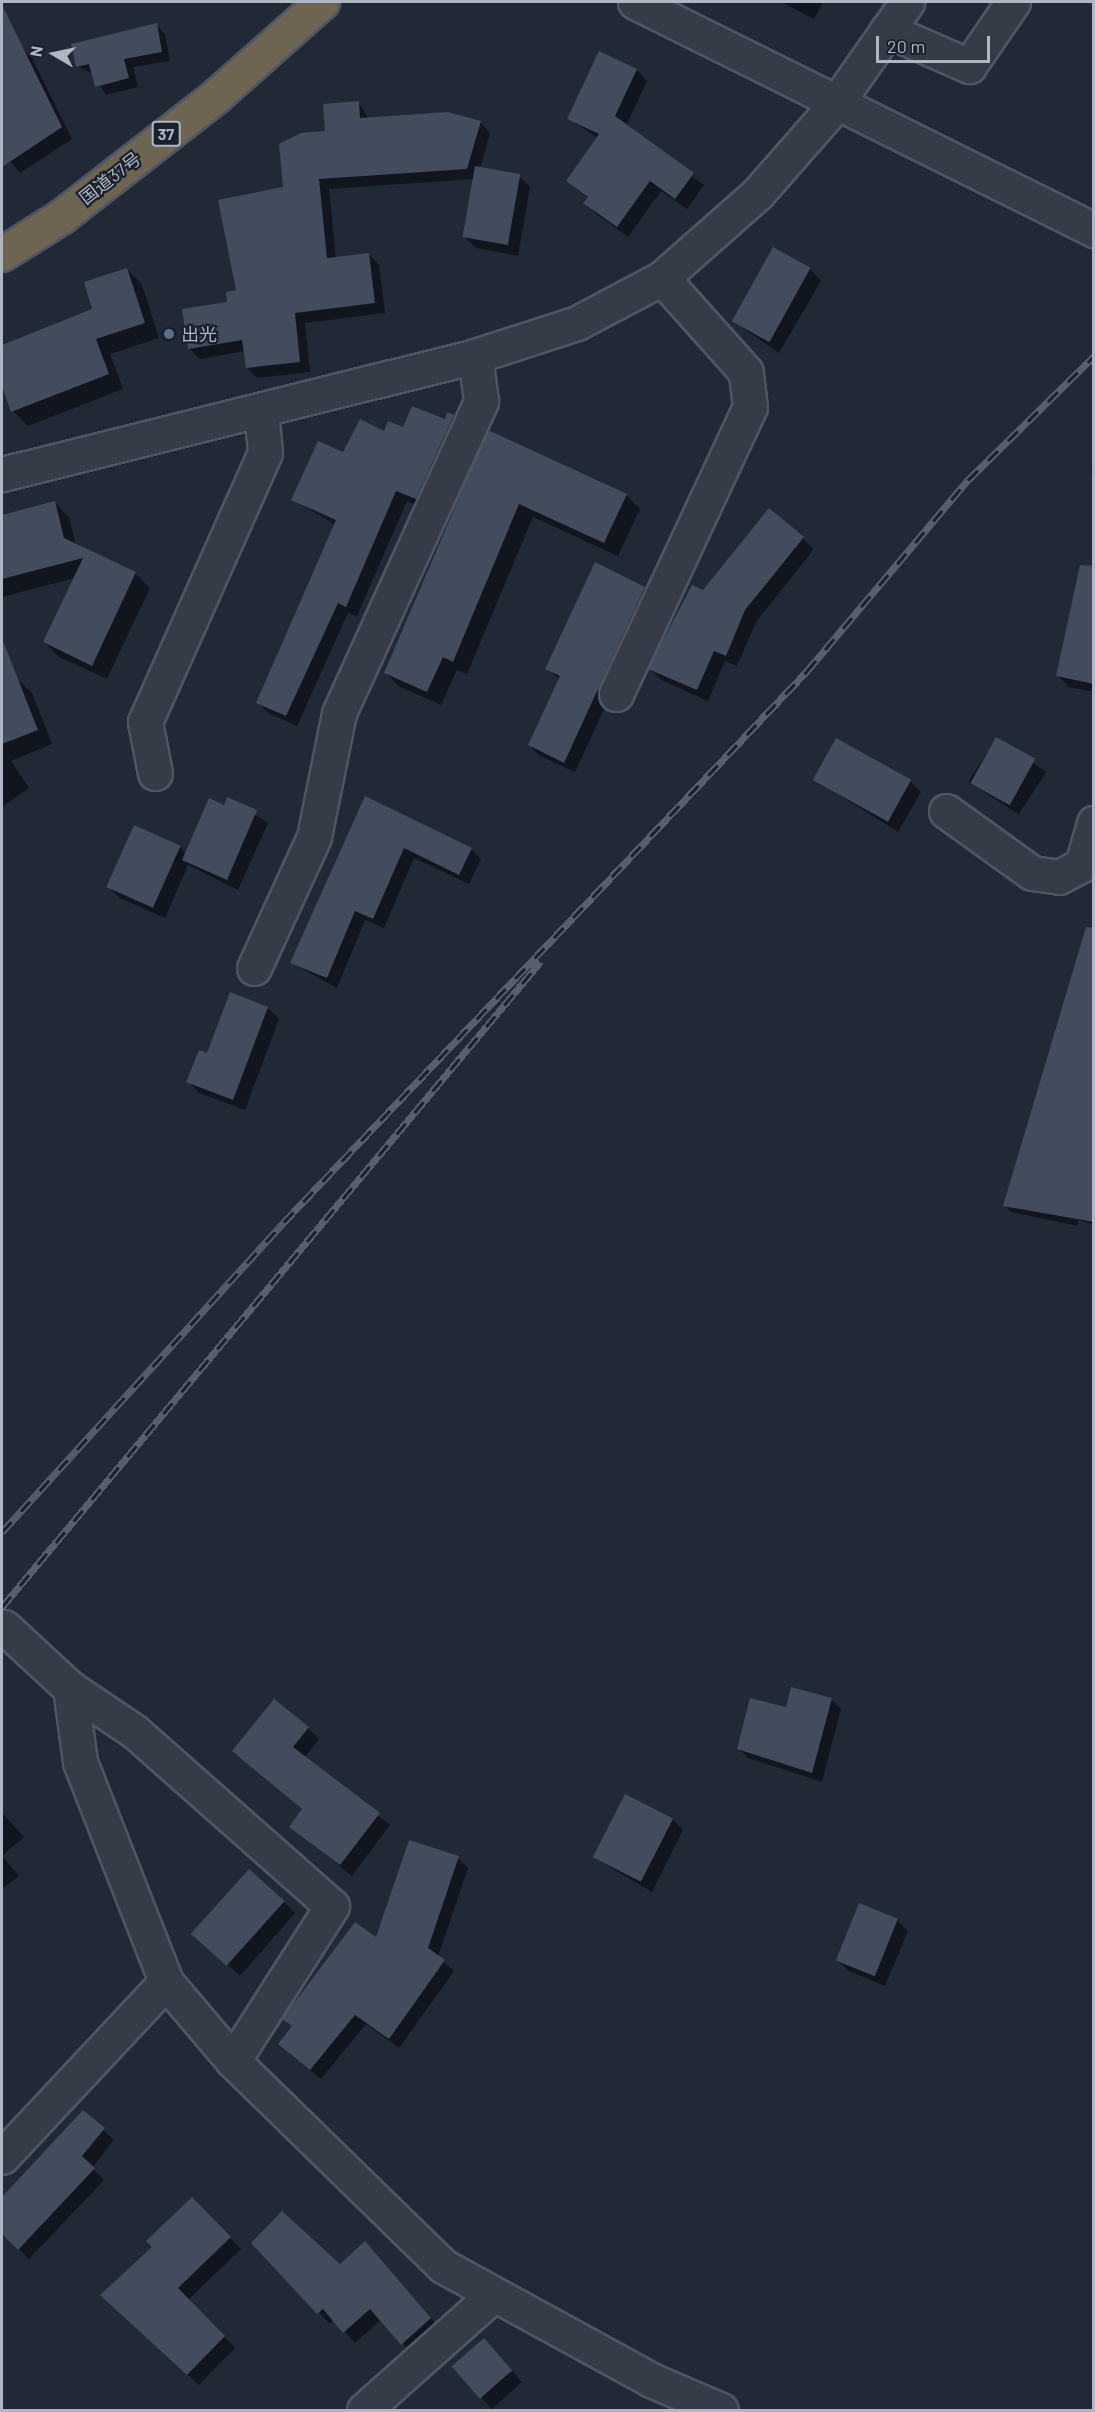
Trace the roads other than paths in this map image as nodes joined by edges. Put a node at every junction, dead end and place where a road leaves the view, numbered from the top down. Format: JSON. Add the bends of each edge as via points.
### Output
{"nodes":[{"id":1,"x":322,"y":2,"type":"edge"},
{"id":2,"x":635,"y":2,"type":"edge"},
{"id":3,"x":907,"y":2,"type":"edge"},
{"id":4,"x":1013,"y":2,"type":"edge"},
{"id":5,"x":887,"y":30,"type":"junction"},
{"id":6,"x":836,"y":105,"type":"junction"},
{"id":7,"x":1094,"y":230,"type":"edge"},
{"id":8,"x":2,"y":254,"type":"edge"},
{"id":9,"x":662,"y":278,"type":"junction"},
{"id":10,"x":475,"y":356,"type":"junction"},
{"id":11,"x":261,"y":410,"type":"junction"},
{"id":12,"x":2,"y":474,"type":"edge"},
{"id":13,"x":616,"y":694,"type":"dead end"},
{"id":14,"x":155,"y":773,"type":"dead end"},
{"id":15,"x":946,"y":811,"type":"dead end"},
{"id":16,"x":1094,"y":823,"type":"edge"},
{"id":17,"x":254,"y":968,"type":"dead end"},
{"id":18,"x":3,"y":1627,"type":"dead end"},
{"id":19,"x":70,"y":1688,"type":"junction"},
{"id":20,"x":166,"y":1982,"type":"junction"},
{"id":21,"x":233,"y":2061,"type":"junction"},
{"id":22,"x":2,"y":2157,"type":"edge"},
{"id":23,"x":494,"y":2294,"type":"junction"},
{"id":24,"x":364,"y":2410,"type":"edge"},
{"id":25,"x":721,"y":2410,"type":"edge"}],
"edges":[{"from":1,"to":8,"type":"highway","name":"国道37号","number":"37","via":[[216,96],[62,216]]},
{"from":2,"to":6,"type":"street"},
{"from":3,"to":5,"type":"street"},
{"from":4,"to":5,"type":"street","via":[[969,66]]},
{"from":5,"to":6,"type":"street"},
{"from":6,"to":7,"type":"street"},
{"from":6,"to":9,"type":"street","via":[[758,193]]},
{"from":9,"to":10,"type":"street","via":[[577,323]]},
{"from":9,"to":13,"type":"street","via":[[746,372],[750,406]]},
{"from":10,"to":11,"type":"street"},
{"from":10,"to":17,"type":"street","via":[[481,401],[339,713],[314,837]]},
{"from":11,"to":12,"type":"street"},
{"from":11,"to":14,"type":"street","via":[[265,452],[145,722]]},
{"from":15,"to":16,"type":"street","via":[[1032,873],[1059,877],[1082,865]]},
{"from":18,"to":19,"type":"street"},
{"from":19,"to":20,"type":"street","via":[[80,1762]]},
{"from":19,"to":21,"type":"street","via":[[134,1731],[332,1906]]},
{"from":20,"to":21,"type":"street"},
{"from":20,"to":22,"type":"street"},
{"from":21,"to":23,"type":"street","via":[[443,2266]]},
{"from":23,"to":24,"type":"street"},
{"from":23,"to":25,"type":"street","via":[[651,2380]]}]}
